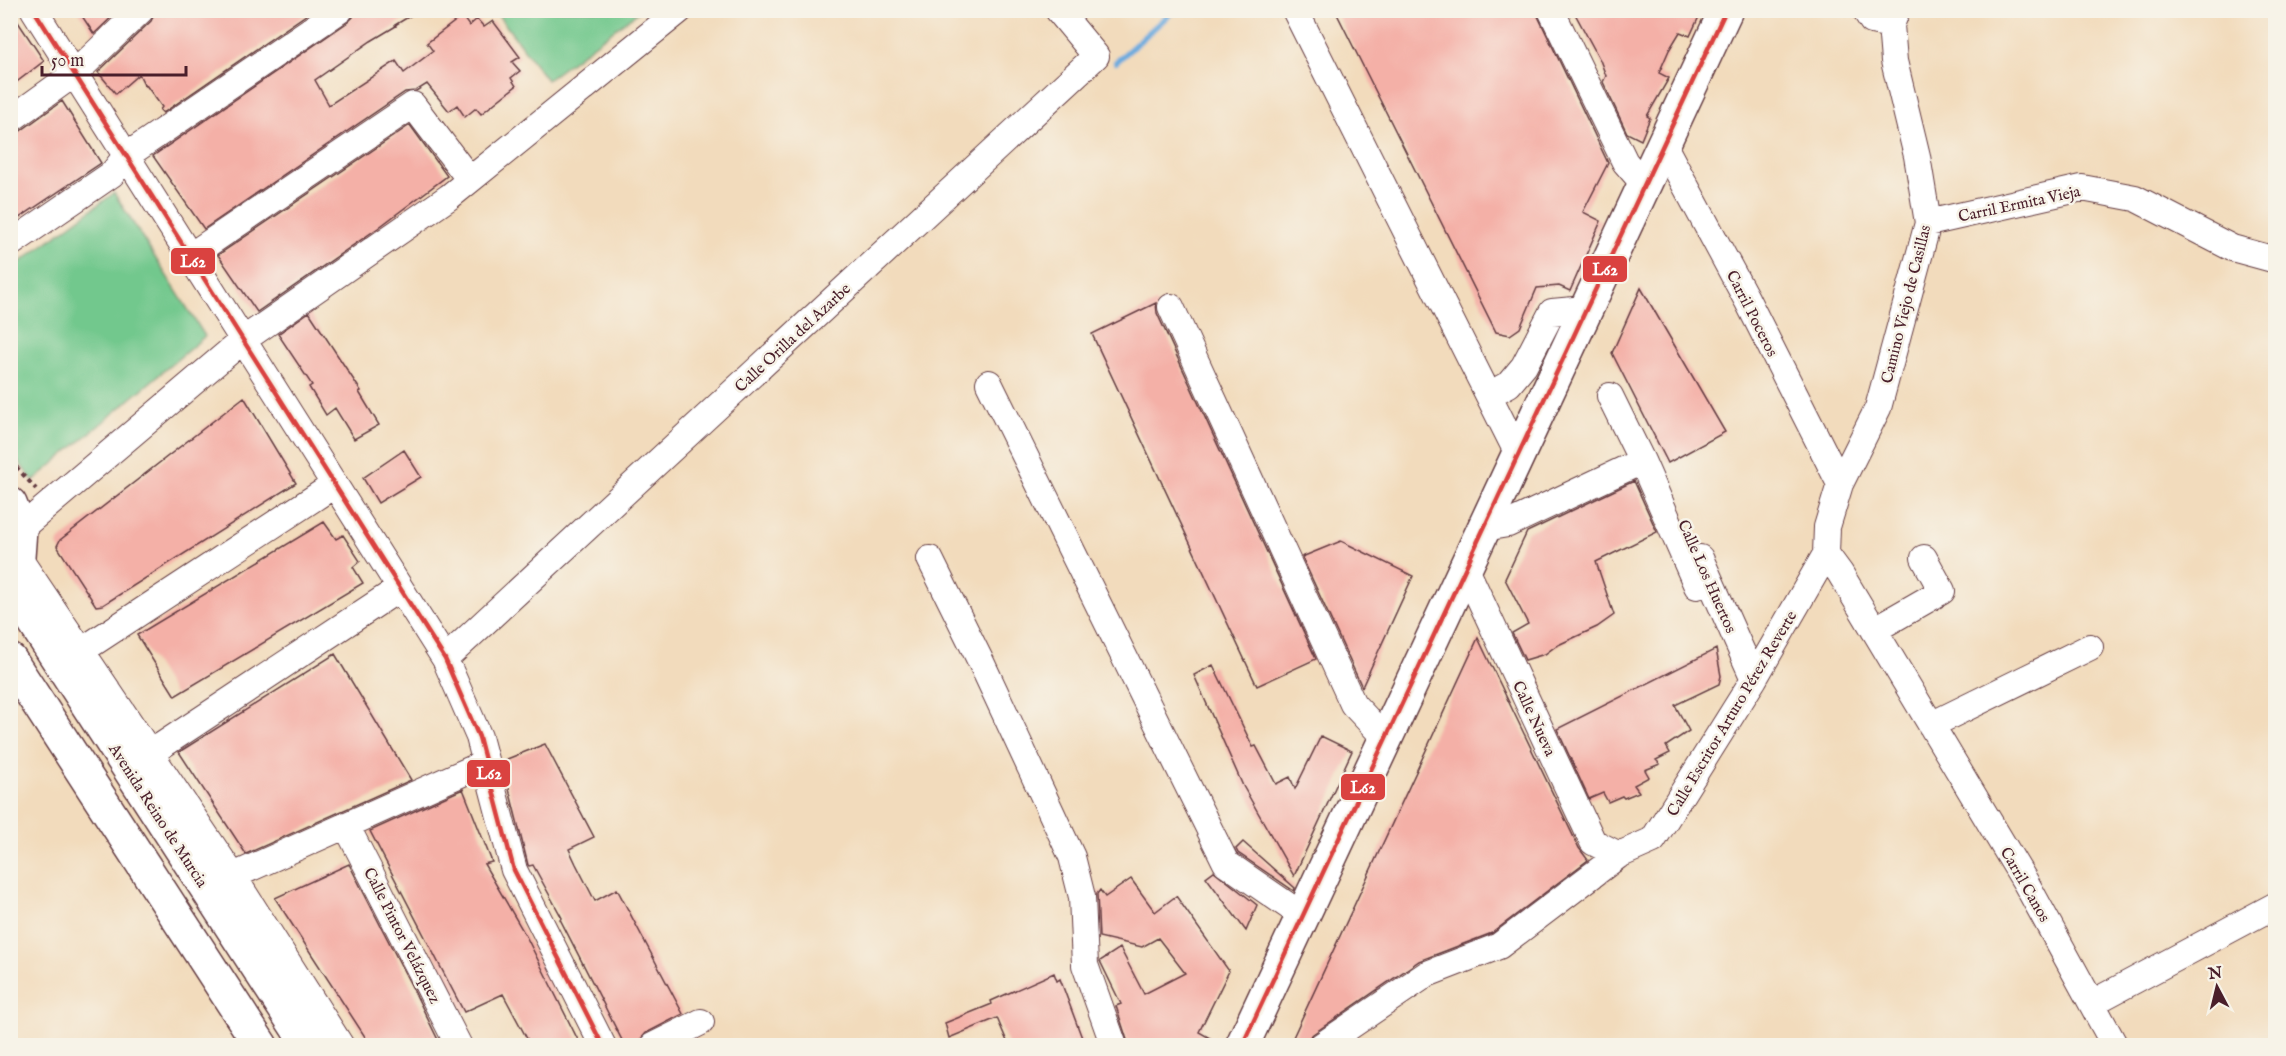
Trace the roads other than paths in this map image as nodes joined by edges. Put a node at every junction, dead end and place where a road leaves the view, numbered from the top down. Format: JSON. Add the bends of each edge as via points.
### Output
{"nodes":[{"id":1,"x":34,"y":10,"type":"edge"},
{"id":2,"x":141,"y":10,"type":"edge"},
{"id":3,"x":340,"y":10,"type":"edge"},
{"id":4,"x":680,"y":10,"type":"edge"},
{"id":5,"x":1058,"y":10,"type":"edge"},
{"id":6,"x":1295,"y":10,"type":"edge"},
{"id":7,"x":1551,"y":10,"type":"edge"},
{"id":8,"x":1726,"y":10,"type":"edge"},
{"id":9,"x":1865,"y":10,"type":"edge"},
{"id":10,"x":1894,"y":18,"type":"edge"},
{"id":11,"x":74,"y":74,"type":"junction"},
{"id":12,"x":10,"y":120,"type":"edge"},
{"id":13,"x":1663,"y":144,"type":"junction"},
{"id":14,"x":126,"y":156,"type":"junction"},
{"id":15,"x":470,"y":180,"type":"junction"},
{"id":16,"x":1644,"y":184,"type":"junction"},
{"id":17,"x":1928,"y":223,"type":"junction"},
{"id":18,"x":10,"y":244,"type":"edge"},
{"id":19,"x":190,"y":256,"type":"junction"},
{"id":20,"x":2276,"y":260,"type":"edge"},
{"id":21,"x":1171,"y":307,"type":"dead end"},
{"id":22,"x":1585,"y":309,"type":"junction"},
{"id":23,"x":243,"y":340,"type":"junction"},
{"id":24,"x":989,"y":383,"type":"dead end"},
{"id":25,"x":1489,"y":395,"type":"junction"},
{"id":26,"x":1610,"y":396,"type":"dead end"},
{"id":27,"x":1518,"y":454,"type":"junction"},
{"id":28,"x":1652,"y":467,"type":"junction"},
{"id":29,"x":1840,"y":484,"type":"junction"},
{"id":30,"x":334,"y":485,"type":"junction"},
{"id":31,"x":1484,"y":528,"type":"junction"},
{"id":32,"x":1826,"y":554,"type":"junction"},
{"id":33,"x":1924,"y":558,"type":"dead end"},
{"id":34,"x":14,"y":559,"type":"edge"},
{"id":35,"x":930,"y":559,"type":"dead end"},
{"id":36,"x":1465,"y":567,"type":"junction"},
{"id":37,"x":1697,"y":586,"type":"dead end"},
{"id":38,"x":400,"y":588,"type":"junction"},
{"id":39,"x":1874,"y":630,"type":"junction"},
{"id":40,"x":2090,"y":647,"type":"dead end"},
{"id":41,"x":81,"y":651,"type":"junction"},
{"id":42,"x":445,"y":659,"type":"junction"},
{"id":43,"x":10,"y":660,"type":"edge"},
{"id":44,"x":1754,"y":679,"type":"junction"},
{"id":45,"x":1931,"y":725,"type":"junction"},
{"id":46,"x":1385,"y":738,"type":"junction"},
{"id":47,"x":149,"y":754,"type":"junction"},
{"id":48,"x":485,"y":763,"type":"junction"},
{"id":49,"x":346,"y":825,"type":"junction"},
{"id":50,"x":1619,"y":855,"type":"junction"},
{"id":51,"x":233,"y":876,"type":"junction"},
{"id":52,"x":2276,"y":904,"type":"edge"},
{"id":53,"x":1303,"y":916,"type":"junction"},
{"id":54,"x":2092,"y":1003,"type":"junction"},
{"id":55,"x":701,"y":1022,"type":"dead end"},
{"id":56,"x":261,"y":1046,"type":"edge"},
{"id":57,"x":309,"y":1046,"type":"edge"},
{"id":58,"x":341,"y":1046,"type":"edge"},
{"id":59,"x":459,"y":1046,"type":"edge"},
{"id":60,"x":603,"y":1046,"type":"edge"},
{"id":61,"x":653,"y":1046,"type":"edge"},
{"id":62,"x":1114,"y":1046,"type":"edge"},
{"id":63,"x":1242,"y":1046,"type":"edge"},
{"id":64,"x":1321,"y":1046,"type":"edge"},
{"id":65,"x":2115,"y":1046,"type":"edge"}],
"edges":[{"from":1,"to":11,"type":"street"},
{"from":2,"to":11,"type":"street"},
{"from":3,"to":14,"type":"street"},
{"from":4,"to":15,"type":"street"},
{"from":5,"to":42,"type":"street","name":"Calle Orilla del Azarbe","via":[[1096,56]]},
{"from":6,"to":25,"type":"street"},
{"from":7,"to":16,"type":"street","via":[[1625,162]]},
{"from":8,"to":13,"type":"main road"},
{"from":9,"to":10,"type":"street","via":[[1872,21]]},
{"from":10,"to":17,"type":"street","name":"Camino Viejo de Casillas","via":[[1894,61]]},
{"from":11,"to":12,"type":"street"},
{"from":11,"to":14,"type":"street"},
{"from":13,"to":16,"type":"main road"},
{"from":13,"to":29,"type":"street","name":"Carril Poceros"},
{"from":14,"to":18,"type":"street","via":[[112,174]]},
{"from":14,"to":19,"type":"street"},
{"from":15,"to":19,"type":"street","via":[[413,105]]},
{"from":15,"to":23,"type":"street"},
{"from":16,"to":22,"type":"main road"},
{"from":17,"to":20,"type":"street","name":"Carril Ermita Vieja","via":[[2082,188],[2135,198],[2232,249]]},
{"from":17,"to":29,"type":"street","name":"Camino Viejo de Casillas","via":[[1878,408]]},
{"from":19,"to":23,"type":"street"},
{"from":21,"to":46,"type":"street","via":[[1353,704]]},
{"from":22,"to":25,"type":"street","via":[[1552,312],[1524,366],[1509,384]]},
{"from":22,"to":27,"type":"main road"},
{"from":23,"to":30,"type":"street"},
{"from":23,"to":34,"type":"street","via":[[47,507]]},
{"from":24,"to":53,"type":"street","via":[[1226,863]]},
{"from":25,"to":27,"type":"street"},
{"from":26,"to":28,"type":"street","name":"Calle Los Huertos"},
{"from":27,"to":31,"type":"main road"},
{"from":28,"to":31,"type":"street","via":[[1508,524]]},
{"from":28,"to":37,"type":"street","name":"Calle Los Huertos"},
{"from":28,"to":44,"type":"street","name":"Calle Los Huertos"},
{"from":29,"to":32,"type":"street","name":"Camino Viejo de Casillas","via":[[1827,527]]},
{"from":30,"to":38,"type":"street"},
{"from":30,"to":41,"type":"street"},
{"from":31,"to":36,"type":"main road"},
{"from":32,"to":39,"type":"street","name":"Carril Canos"},
{"from":32,"to":44,"type":"street","name":"Calle Escritor Arturo Pérez Reverte"},
{"from":33,"to":39,"type":"street","via":[[1942,591]]},
{"from":34,"to":41,"type":"street"},
{"from":34,"to":57,"type":"main road","name":"Avenida Reino de Murcia"},
{"from":35,"to":62,"type":"street","via":[[1072,857],[1082,897],[1085,965]]},
{"from":36,"to":46,"type":"main road"},
{"from":36,"to":50,"type":"street","name":"Calle Nueva","via":[[1593,842]]},
{"from":38,"to":42,"type":"street"},
{"from":38,"to":47,"type":"street"},
{"from":39,"to":45,"type":"street","name":"Carril Canos"},
{"from":40,"to":45,"type":"street"},
{"from":41,"to":47,"type":"street"},
{"from":42,"to":48,"type":"street","via":[[475,727]]},
{"from":43,"to":56,"type":"main road"},
{"from":44,"to":50,"type":"street","name":"Calle Escritor Arturo Pérez Reverte","via":[[1653,840]]},
{"from":45,"to":54,"type":"street","name":"Carril Canos","via":[[2026,882]]},
{"from":46,"to":53,"type":"main road"},
{"from":47,"to":51,"type":"street"},
{"from":48,"to":49,"type":"street"},
{"from":48,"to":60,"type":"street","via":[[514,870]]},
{"from":49,"to":51,"type":"street"},
{"from":49,"to":59,"type":"street","name":"Calle Pintor Velázquez"},
{"from":50,"to":64,"type":"street","name":"Calle Escritor Arturo Pérez Reverte","via":[[1499,946],[1427,974]]},
{"from":51,"to":58,"type":"street"},
{"from":52,"to":54,"type":"street"},
{"from":53,"to":63,"type":"main road"},
{"from":54,"to":65,"type":"street","name":"Carril Canos"},
{"from":55,"to":61,"type":"street"}]}
